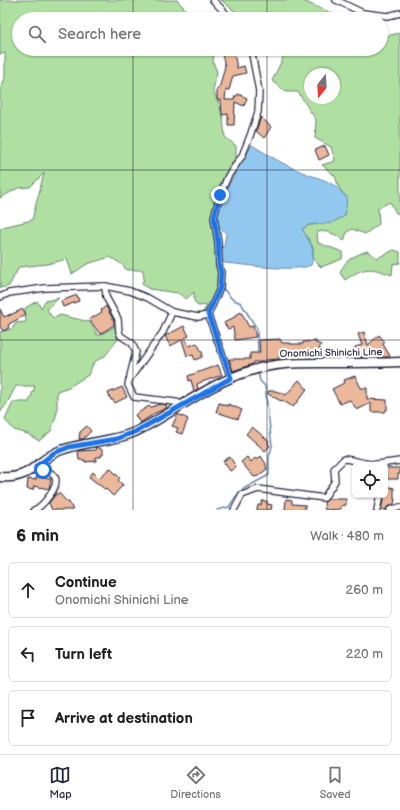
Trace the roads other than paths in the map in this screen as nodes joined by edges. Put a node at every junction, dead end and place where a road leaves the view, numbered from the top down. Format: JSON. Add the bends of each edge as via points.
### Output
{"nodes":[{"id":1,"x":213,"y":0,"type":"edge"},
{"id":2,"x":336,"y":0,"type":"edge"},
{"id":3,"x":224,"y":12,"type":"edge"},
{"id":4,"x":361,"y":12,"type":"edge"},
{"id":5,"x":400,"y":13,"type":"edge"},
{"id":6,"x":388,"y":16,"type":"edge"},
{"id":7,"x":252,"y":56,"type":"edge"},
{"id":8,"x":105,"y":286,"type":"junction"},
{"id":9,"x":0,"y":297,"type":"edge"},
{"id":10,"x":172,"y":312,"type":"junction"},
{"id":11,"x":208,"y":314,"type":"junction"},
{"id":12,"x":400,"y":362,"type":"edge"},
{"id":13,"x":231,"y":378,"type":"junction"},
{"id":14,"x":128,"y":380,"type":"junction"},
{"id":15,"x":181,"y":406,"type":"junction"},
{"id":16,"x":400,"y":461,"type":"edge"},
{"id":17,"x":361,"y":462,"type":"edge"},
{"id":18,"x":388,"y":463,"type":"edge"},
{"id":19,"x":36,"y":467,"type":"junction"},
{"id":20,"x":0,"y":477,"type":"edge"},
{"id":21,"x":379,"y":498,"type":"edge"},
{"id":22,"x":400,"y":507,"type":"edge"},
{"id":23,"x":34,"y":510,"type":"edge"},
{"id":24,"x":234,"y":510,"type":"edge"},
{"id":25,"x":377,"y":510,"type":"edge"},
{"id":26,"x":390,"y":510,"type":"edge"}],
"edges":[{"from":1,"to":3,"type":"street"},
{"from":2,"to":4,"type":"street"},
{"from":5,"to":6,"type":"street"},
{"from":7,"to":11,"type":"street","via":[[259,91],[258,112],[248,143],[220,195],[214,217],[221,272],[220,288]]},
{"from":8,"to":9,"type":"street","via":[[45,288],[9,293]]},
{"from":8,"to":10,"type":"street","via":[[130,291]]},
{"from":8,"to":14,"type":"street","via":[[106,297],[118,320],[119,332],[132,344],[136,352]]},
{"from":10,"to":11,"type":"street","via":[[198,317]]},
{"from":10,"to":14,"type":"street","via":[[163,332]]},
{"from":11,"to":13,"type":"street"},
{"from":12,"to":13,"type":"main road","name":"Onomichi Shinichi Line","via":[[274,364]]},
{"from":13,"to":15,"type":"main road","name":"Onomichi Shinichi Line"},
{"from":14,"to":15,"type":"street","via":[[134,397],[175,402]]},
{"from":15,"to":19,"type":"main road","name":"Onomichi Shinichi Line","via":[[135,432],[116,439],[69,447],[54,453]]},
{"from":16,"to":18,"type":"street"},
{"from":17,"to":24,"type":"street","via":[[344,459],[334,469],[335,481],[324,498],[258,489],[242,495]]},
{"from":19,"to":20,"type":"main road","name":"Onomichi Shinichi Line","via":[[24,475]]},
{"from":19,"to":23,"type":"street","via":[[52,473],[56,478],[56,484]]},
{"from":21,"to":25,"type":"street"},
{"from":22,"to":26,"type":"street"}]}
